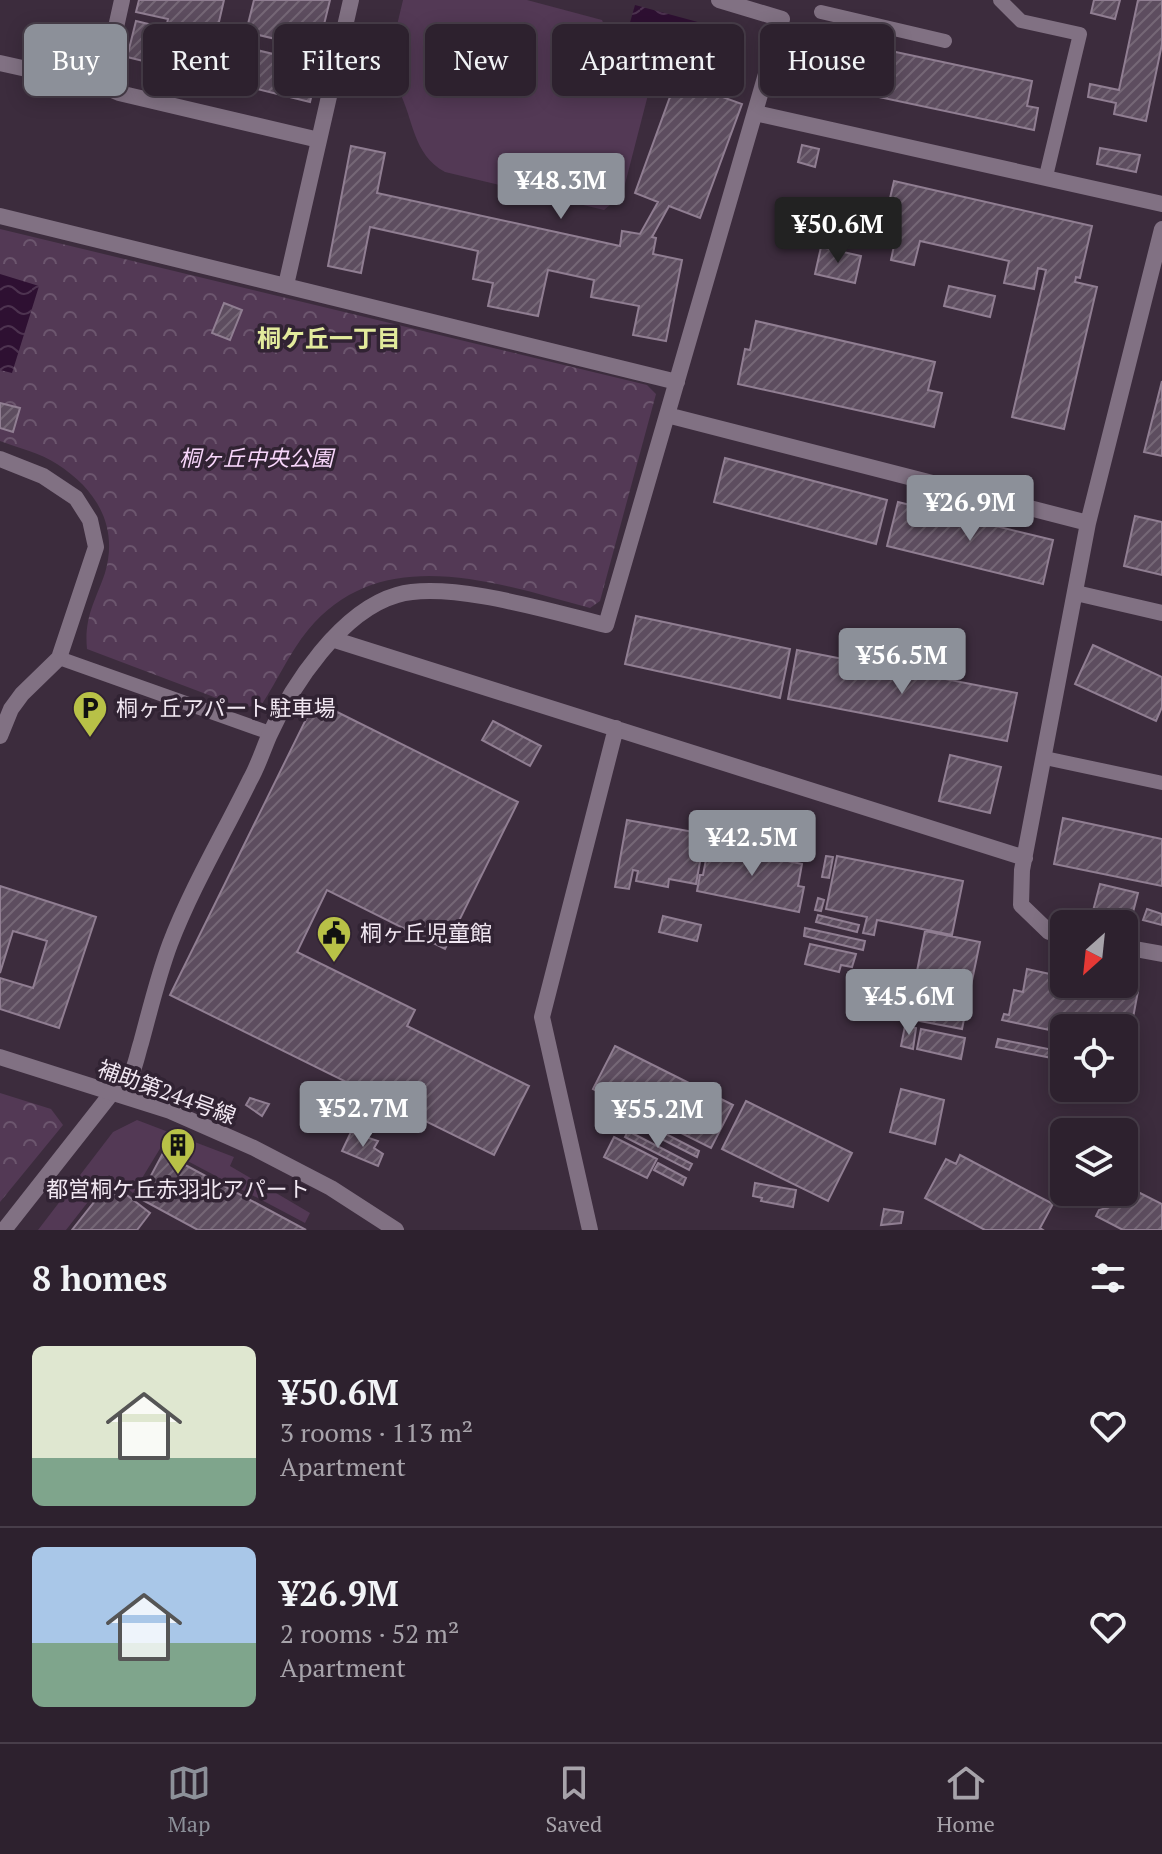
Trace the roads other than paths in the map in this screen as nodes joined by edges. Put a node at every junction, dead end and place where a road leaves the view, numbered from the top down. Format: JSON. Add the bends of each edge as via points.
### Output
{"nodes":[{"id":1,"x":122,"y":0,"type":"edge"},
{"id":2,"x":351,"y":0,"type":"edge"},
{"id":3,"x":719,"y":0,"type":"edge"},
{"id":4,"x":1000,"y":0,"type":"edge"},
{"id":5,"x":821,"y":12,"type":"dead end"},
{"id":6,"x":117,"y":24,"type":"edge"},
{"id":7,"x":945,"y":41,"type":"dead end"},
{"id":8,"x":0,"y":63,"type":"edge"},
{"id":9,"x":24,"y":68,"type":"edge"},
{"id":10,"x":127,"y":95,"type":"edge"},
{"id":11,"x":755,"y":113,"type":"junction"},
{"id":12,"x":319,"y":140,"type":"junction"},
{"id":13,"x":1046,"y":176,"type":"junction"},
{"id":14,"x":1162,"y":204,"type":"edge"},
{"id":15,"x":0,"y":216,"type":"edge"},
{"id":16,"x":1162,"y":229,"type":"edge"},
{"id":17,"x":286,"y":285,"type":"junction"},
{"id":18,"x":677,"y":382,"type":"junction"},
{"id":19,"x":667,"y":415,"type":"junction"},
{"id":20,"x":0,"y":459,"type":"edge"},
{"id":21,"x":1088,"y":523,"type":"junction"},
{"id":22,"x":1076,"y":593,"type":"junction"},
{"id":23,"x":1162,"y":613,"type":"edge"},
{"id":24,"x":332,"y":639,"type":"junction"},
{"id":25,"x":59,"y":658,"type":"junction"},
{"id":26,"x":616,"y":728,"type":"junction"},
{"id":27,"x":270,"y":733,"type":"junction"},
{"id":28,"x":0,"y":736,"type":"edge"},
{"id":29,"x":1045,"y":758,"type":"junction"},
{"id":30,"x":1162,"y":783,"type":"edge"},
{"id":31,"x":1025,"y":858,"type":"junction"},
{"id":32,"x":1050,"y":932,"type":"edge"},
{"id":33,"x":1138,"y":950,"type":"edge"},
{"id":34,"x":1162,"y":954,"type":"edge"},
{"id":35,"x":0,"y":1057,"type":"edge"},
{"id":36,"x":111,"y":1094,"type":"junction"},
{"id":37,"x":4,"y":1230,"type":"edge"},
{"id":38,"x":396,"y":1230,"type":"edge"},
{"id":39,"x":590,"y":1230,"type":"edge"}],
"edges":[{"from":1,"to":6,"type":"street"},
{"from":2,"to":12,"type":"street"},
{"from":3,"to":11,"type":"street","via":[[782,19]]},
{"from":4,"to":13,"type":"lane","via":[[1021,21],[1080,34]]},
{"from":5,"to":7,"type":"lane"},
{"from":8,"to":9,"type":"street"},
{"from":10,"to":12,"type":"street"},
{"from":11,"to":13,"type":"street"},
{"from":11,"to":18,"type":"street"},
{"from":12,"to":17,"type":"street"},
{"from":13,"to":14,"type":"street"},
{"from":15,"to":17,"type":"street"},
{"from":16,"to":21,"type":"street"},
{"from":17,"to":18,"type":"street"},
{"from":18,"to":19,"type":"street"},
{"from":19,"to":21,"type":"street"},
{"from":19,"to":24,"type":"street","via":[[606,625],[502,601],[421,592],[377,604]]},
{"from":20,"to":25,"type":"street","via":[[61,486],[85,509],[95,533],[96,547]]},
{"from":21,"to":22,"type":"street"},
{"from":22,"to":23,"type":"street"},
{"from":22,"to":29,"type":"street"},
{"from":24,"to":26,"type":"street"},
{"from":24,"to":27,"type":"street"},
{"from":25,"to":27,"type":"lane"},
{"from":25,"to":28,"type":"street","via":[[22,694]]},
{"from":26,"to":31,"type":"street"},
{"from":26,"to":39,"type":"street","via":[[542,1017]]},
{"from":27,"to":36,"type":"street","via":[[169,946],[132,1074]]},
{"from":29,"to":30,"type":"lane"},
{"from":29,"to":31,"type":"street"},
{"from":31,"to":32,"type":"street","via":[[1021,905]]},
{"from":33,"to":34,"type":"street"},
{"from":35,"to":36,"type":"street","name":"補助第244号線"},
{"from":36,"to":37,"type":"street"},
{"from":36,"to":38,"type":"street","name":"補助第244号線","via":[[170,1111],[254,1148]]}]}
